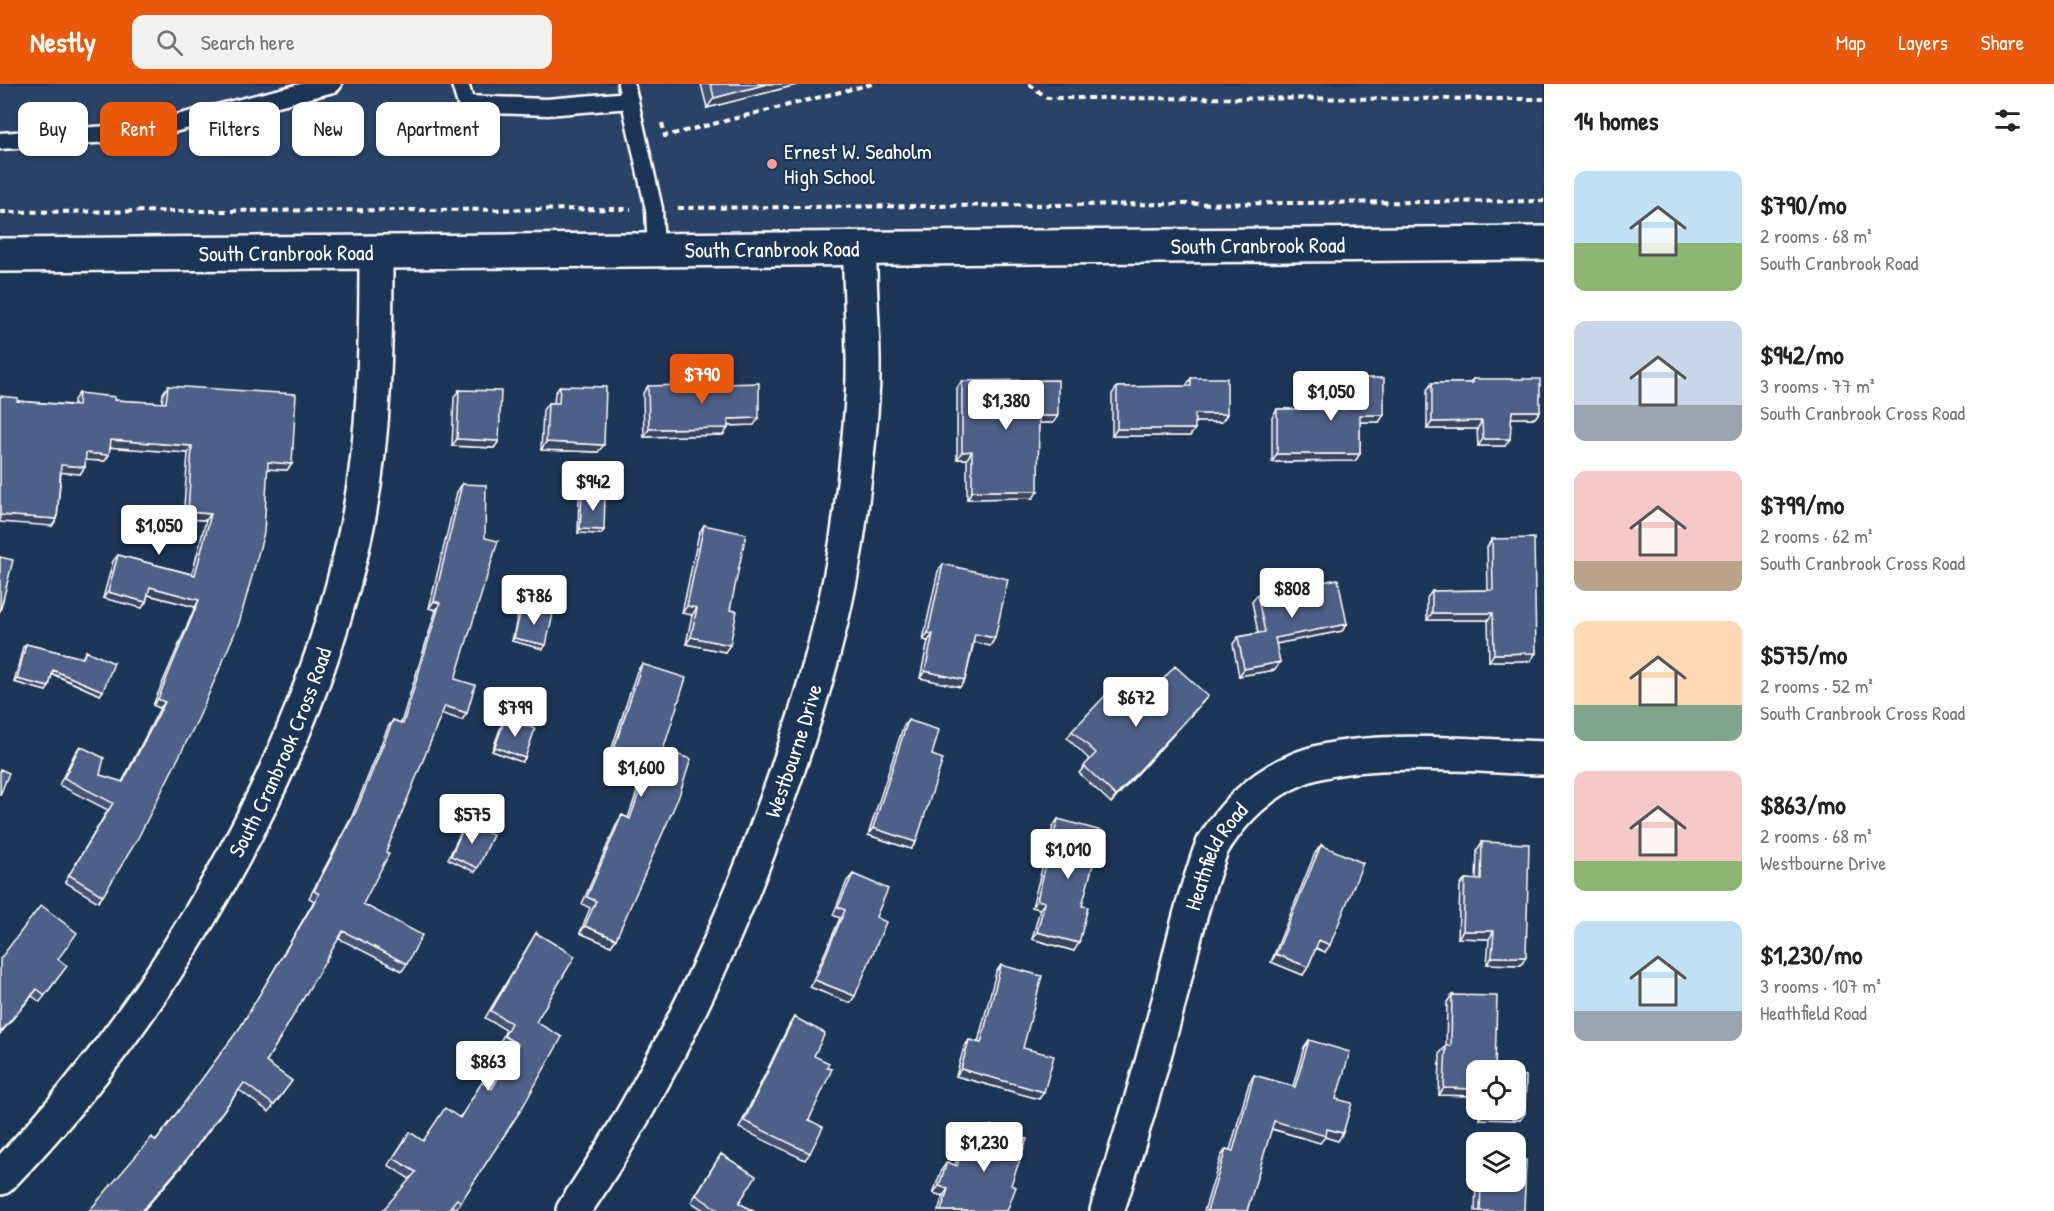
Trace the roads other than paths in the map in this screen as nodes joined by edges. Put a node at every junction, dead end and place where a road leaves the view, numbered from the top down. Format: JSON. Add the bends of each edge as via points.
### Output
{"nodes":[{"id":1,"x":333,"y":84,"type":"edge"},
{"id":2,"x":460,"y":84,"type":"edge"},
{"id":3,"x":628,"y":92,"type":"edge"},
{"id":4,"x":0,"y":141,"type":"edge"},
{"id":5,"x":1544,"y":243,"type":"edge"},
{"id":6,"x":860,"y":249,"type":"junction"},
{"id":7,"x":656,"y":252,"type":"junction"},
{"id":8,"x":376,"y":254,"type":"junction"},
{"id":9,"x":0,"y":255,"type":"edge"},
{"id":10,"x":1544,"y":758,"type":"edge"},
{"id":11,"x":0,"y":1178,"type":"edge"},
{"id":12,"x":573,"y":1211,"type":"edge"},
{"id":13,"x":1107,"y":1211,"type":"edge"}],
"edges":[{"from":1,"to":4,"type":"lane","via":[[141,132]]},
{"from":2,"to":3,"type":"lane","via":[[466,104],[547,107]]},
{"from":3,"to":7,"type":"lane","via":[[654,209]]},
{"from":5,"to":6,"type":"street","name":"South Cranbrook Road"},
{"from":6,"to":7,"type":"street","name":"South Cranbrook Road"},
{"from":6,"to":12,"type":"street","name":"Westbourne Drive","via":[[863,377],[851,511],[834,609],[801,732],[748,879],[698,992],[649,1085]]},
{"from":7,"to":8,"type":"street","name":"South Cranbrook Road"},
{"from":8,"to":9,"type":"street","name":"South Cranbrook Road"},
{"from":8,"to":11,"type":"street","name":"South Cranbrook Cross Road","via":[[375,380],[369,453],[342,591],[316,673],[273,777],[210,898],[138,1010],[50,1125]]},
{"from":10,"to":13,"type":"street","name":"Heathfield Road","via":[[1349,756],[1302,767],[1272,781],[1240,807],[1213,846],[1190,912],[1161,1030]]}]}
